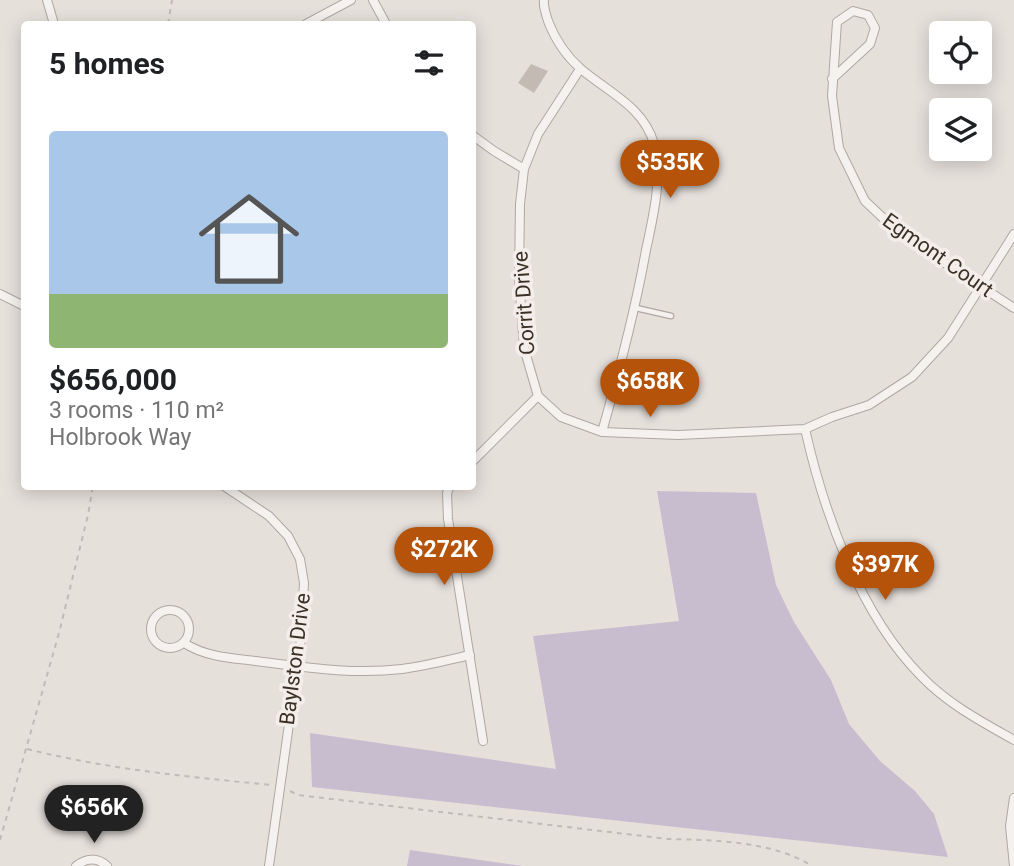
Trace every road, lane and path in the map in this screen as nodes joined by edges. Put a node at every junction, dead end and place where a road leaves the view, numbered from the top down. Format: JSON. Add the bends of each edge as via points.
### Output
{"nodes":[{"id":1,"x":47,"y":0,"type":"edge"},
{"id":2,"x":172,"y":0,"type":"edge"},
{"id":3,"x":351,"y":0,"type":"edge"},
{"id":4,"x":373,"y":0,"type":"edge"},
{"id":5,"x":544,"y":0,"type":"edge"},
{"id":6,"x":53,"y":21,"type":"edge"},
{"id":7,"x":168,"y":21,"type":"edge"},
{"id":8,"x":312,"y":21,"type":"edge"},
{"id":9,"x":384,"y":21,"type":"edge"},
{"id":10,"x":580,"y":69,"type":"junction"},
{"id":11,"x":832,"y":79,"type":"junction"},
{"id":12,"x":476,"y":138,"type":"edge"},
{"id":13,"x":697,"y":159,"type":"dead end"},
{"id":14,"x":656,"y":161,"type":"junction"},
{"id":15,"x":524,"y":169,"type":"junction"},
{"id":16,"x":1014,"y":234,"type":"edge"},
{"id":17,"x":982,"y":285,"type":"junction"},
{"id":18,"x":0,"y":294,"type":"edge"},
{"id":19,"x":21,"y":304,"type":"edge"},
{"id":20,"x":636,"y":308,"type":"junction"},
{"id":21,"x":1014,"y":308,"type":"edge"},
{"id":22,"x":671,"y":316,"type":"dead end"},
{"id":23,"x":538,"y":396,"type":"junction"},
{"id":24,"x":806,"y":429,"type":"junction"},
{"id":25,"x":602,"y":432,"type":"junction"},
{"id":26,"x":476,"y":458,"type":"edge"},
{"id":27,"x":92,"y":490,"type":"edge"},
{"id":28,"x":230,"y":490,"type":"edge"},
{"id":29,"x":447,"y":490,"type":"edge"},
{"id":30,"x":184,"y":643,"type":"junction"},
{"id":31,"x":470,"y":655,"type":"junction"},
{"id":32,"x":296,"y":666,"type":"junction"},
{"id":33,"x":1014,"y":740,"type":"edge"},
{"id":34,"x":483,"y":741,"type":"dead end"},
{"id":35,"x":27,"y":748,"type":"junction"},
{"id":36,"x":279,"y":785,"type":"junction"},
{"id":37,"x":1014,"y":798,"type":"edge"},
{"id":38,"x":0,"y":840,"type":"edge"},
{"id":39,"x":76,"y":866,"type":"edge"},
{"id":40,"x":107,"y":866,"type":"edge"},
{"id":41,"x":269,"y":866,"type":"edge"},
{"id":42,"x":812,"y":866,"type":"edge"},
{"id":43,"x":1014,"y":866,"type":"edge"}],
"edges":[{"from":1,"to":6,"type":"street"},
{"from":2,"to":7,"type":"path"},
{"from":3,"to":8,"type":"street"},
{"from":4,"to":9,"type":"street"},
{"from":5,"to":10,"type":"street","via":[[551,29]]},
{"from":10,"to":14,"type":"street","via":[[638,113],[654,142]]},
{"from":10,"to":15,"type":"street","name":"Corrit Drive","via":[[538,134]]},
{"from":11,"to":11,"type":"street","name":"Egmont Court","via":[[837,22],[853,11],[868,15],[875,28],[870,44]]},
{"from":11,"to":17,"type":"street","name":"Egmont Court","via":[[839,148],[865,201],[899,233]]},
{"from":12,"to":15,"type":"street"},
{"from":13,"to":14,"type":"lane"},
{"from":14,"to":20,"type":"street","via":[[655,204]]},
{"from":15,"to":23,"type":"street","name":"Corrit Drive","via":[[519,278],[524,348]]},
{"from":16,"to":17,"type":"street"},
{"from":17,"to":21,"type":"street","name":"Egmont Court"},
{"from":17,"to":24,"type":"street","via":[[948,338],[912,377],[869,405]]},
{"from":18,"to":19,"type":"street"},
{"from":20,"to":22,"type":"lane"},
{"from":20,"to":25,"type":"street"},
{"from":23,"to":25,"type":"street","via":[[561,418]]},
{"from":23,"to":26,"type":"street"},
{"from":24,"to":25,"type":"street","via":[[678,435]]},
{"from":24,"to":33,"type":"street","via":[[810,455],[843,547],[885,634],[923,678],[968,714]]},
{"from":27,"to":35,"type":"path"},
{"from":28,"to":32,"type":"street","name":"Baylston Drive","via":[[278,524],[300,559],[305,594]]},
{"from":29,"to":31,"type":"street","via":[[451,544]]},
{"from":30,"to":30,"type":"street","via":[[190,631],[182,613],[170,609],[158,614],[151,625],[156,642],[173,648]]},
{"from":30,"to":32,"type":"street","via":[[217,656]]},
{"from":31,"to":32,"type":"street","via":[[401,669]]},
{"from":31,"to":34,"type":"street"},
{"from":32,"to":36,"type":"street","name":"Baylston Drive"},
{"from":35,"to":36,"type":"path","via":[[77,761]]},
{"from":35,"to":38,"type":"path"},
{"from":36,"to":41,"type":"street","name":"Baylston Drive"},
{"from":36,"to":42,"type":"path","via":[[298,795],[668,839],[725,841],[796,856]]},
{"from":37,"to":43,"type":"street","via":[[1010,826]]},
{"from":39,"to":40,"type":"street","via":[[95,859]]}]}
